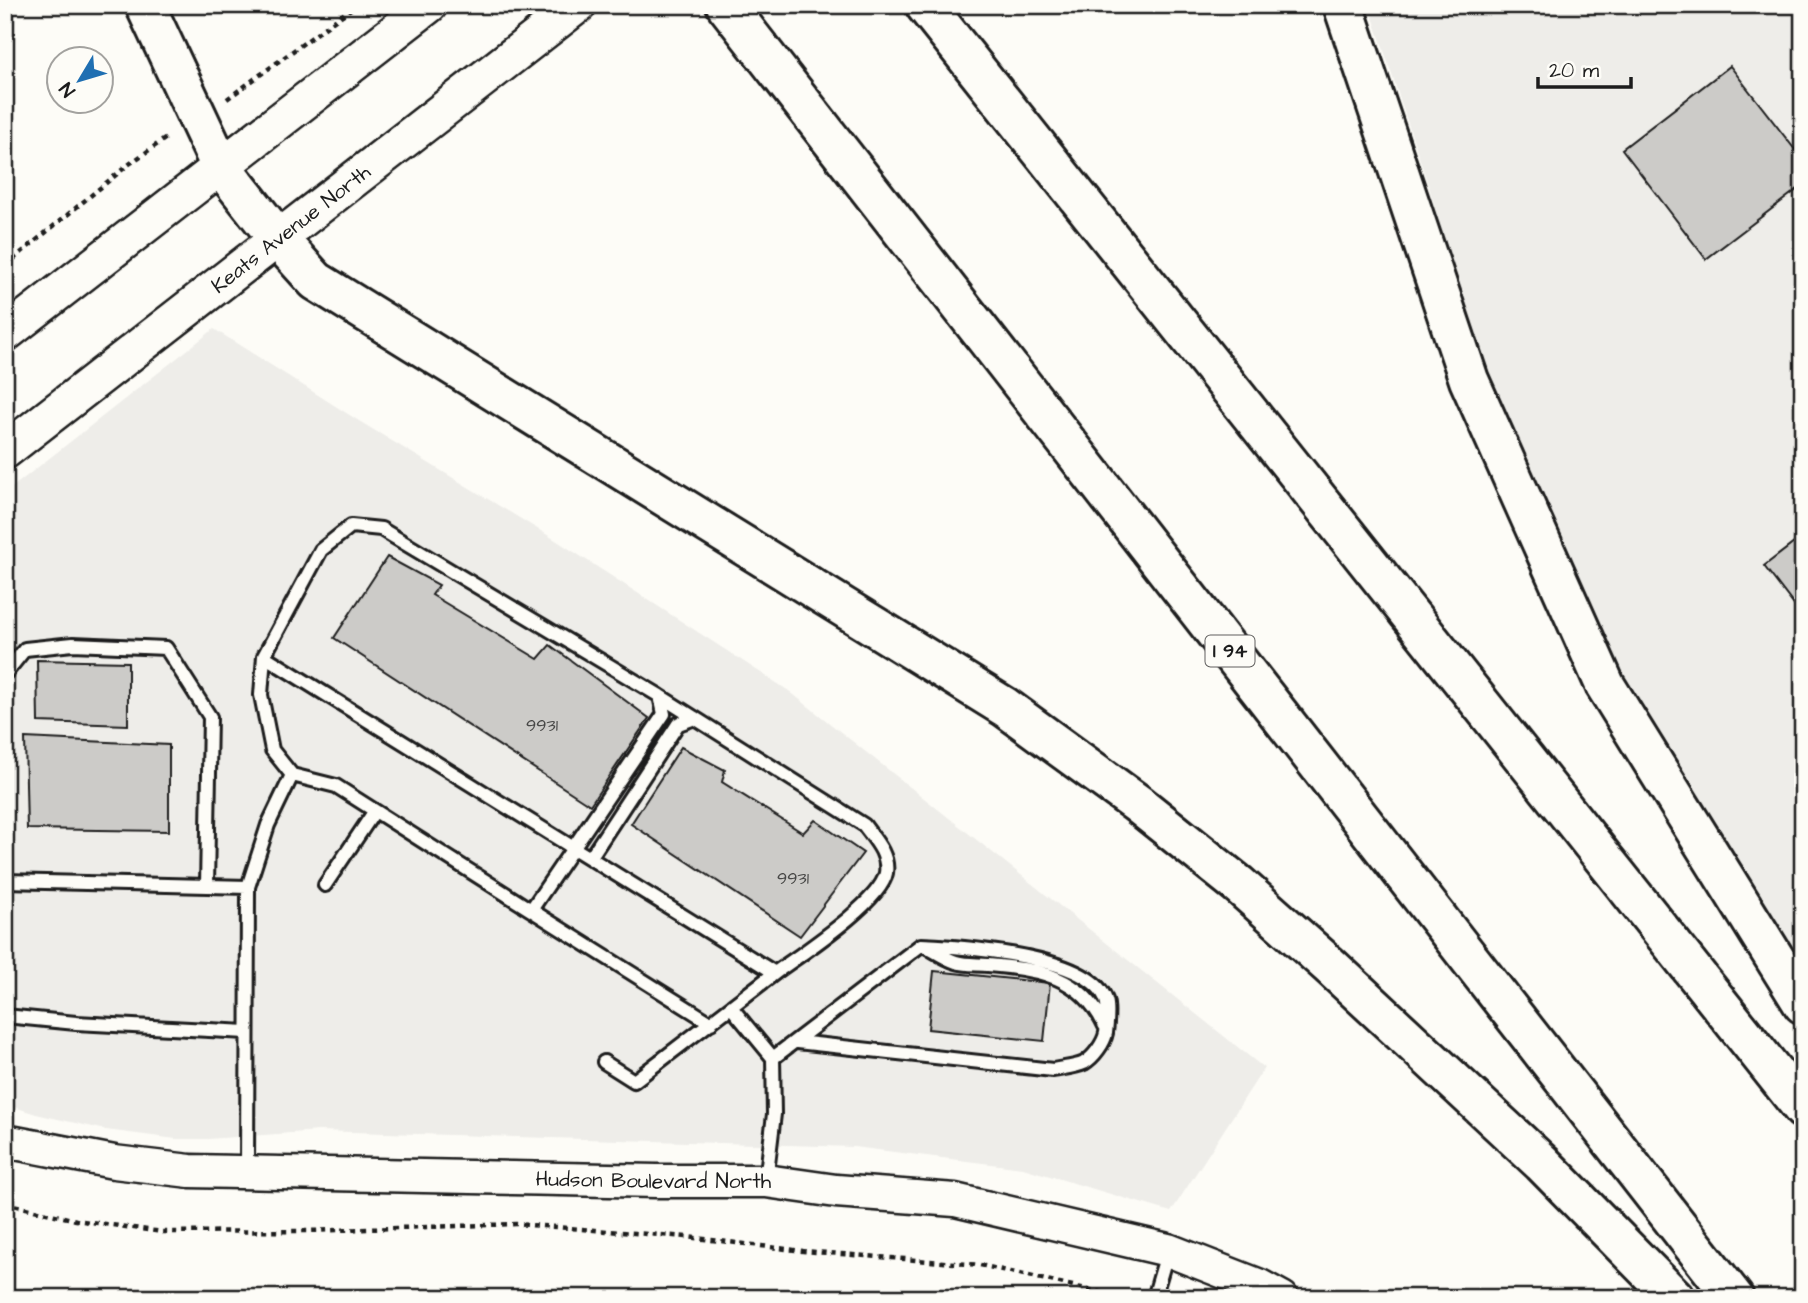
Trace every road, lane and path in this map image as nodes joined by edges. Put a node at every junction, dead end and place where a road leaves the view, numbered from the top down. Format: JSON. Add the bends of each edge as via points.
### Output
{"nodes":[{"id":1,"x":145,"y":5,"type":"edge"},
{"id":2,"x":356,"y":5,"type":"edge"},
{"id":3,"x":429,"y":5,"type":"edge"},
{"id":4,"x":578,"y":5,"type":"edge"},
{"id":5,"x":726,"y":5,"type":"edge"},
{"id":6,"x":925,"y":5,"type":"edge"},
{"id":7,"x":1343,"y":5,"type":"edge"},
{"id":8,"x":220,"y":104,"type":"dead end"},
{"id":9,"x":171,"y":135,"type":"dead end"},
{"id":10,"x":220,"y":165,"type":"junction"},
{"id":11,"x":279,"y":240,"type":"junction"},
{"id":12,"x":5,"y":266,"type":"edge"},
{"id":13,"x":5,"y":334,"type":"edge"},
{"id":14,"x":5,"y":451,"type":"edge"},
{"id":15,"x":264,"y":656,"type":"junction"},
{"id":16,"x":5,"y":674,"type":"edge"},
{"id":17,"x":660,"y":696,"type":"junction"},
{"id":18,"x":695,"y":718,"type":"junction"},
{"id":19,"x":292,"y":775,"type":"junction"},
{"id":20,"x":374,"y":811,"type":"junction"},
{"id":21,"x":572,"y":846,"type":"junction"},
{"id":22,"x":590,"y":858,"type":"junction"},
{"id":23,"x":5,"y":881,"type":"edge"},
{"id":24,"x":325,"y":885,"type":"dead end"},
{"id":25,"x":207,"y":886,"type":"junction"},
{"id":26,"x":248,"y":887,"type":"junction"},
{"id":27,"x":531,"y":910,"type":"junction"},
{"id":28,"x":775,"y":974,"type":"junction"},
{"id":29,"x":1803,"y":1004,"type":"edge"},
{"id":30,"x":731,"y":1007,"type":"junction"},
{"id":31,"x":5,"y":1016,"type":"edge"},
{"id":32,"x":711,"y":1023,"type":"junction"},
{"id":33,"x":247,"y":1032,"type":"junction"},
{"id":34,"x":797,"y":1042,"type":"junction"},
{"id":35,"x":773,"y":1058,"type":"junction"},
{"id":36,"x":604,"y":1062,"type":"dead end"},
{"id":37,"x":1803,"y":1110,"type":"edge"},
{"id":38,"x":7,"y":1139,"type":"edge"},
{"id":39,"x":247,"y":1173,"type":"junction"},
{"id":40,"x":766,"y":1181,"type":"junction"},
{"id":41,"x":5,"y":1203,"type":"edge"},
{"id":42,"x":1168,"y":1250,"type":"junction"},
{"id":43,"x":1126,"y":1298,"type":"edge"},
{"id":44,"x":1154,"y":1298,"type":"edge"},
{"id":45,"x":1282,"y":1298,"type":"edge"},
{"id":46,"x":1675,"y":1298,"type":"edge"},
{"id":47,"x":1734,"y":1298,"type":"edge"}],
"edges":[{"from":1,"to":10,"type":"highway"},
{"from":2,"to":8,"type":"path"},
{"from":3,"to":10,"type":"main road"},
{"from":4,"to":11,"type":"main road","name":"Keats Avenue North"},
{"from":5,"to":47,"type":"highway","number":"I 94"},
{"from":6,"to":37,"type":"highway"},
{"from":7,"to":29,"type":"highway","via":[[1469,380],[1605,685]]},
{"from":9,"to":12,"type":"path"},
{"from":10,"to":11,"type":"highway"},
{"from":10,"to":13,"type":"main road"},
{"from":11,"to":14,"type":"main road","name":"Keats Avenue North"},
{"from":11,"to":46,"type":"highway","via":[[316,281],[1005,708],[1138,804],[1329,965],[1542,1163]]},
{"from":15,"to":17,"type":"lane","via":[[321,550],[351,526],[381,529]]},
{"from":15,"to":19,"type":"lane","via":[[261,695],[272,750]]},
{"from":15,"to":21,"type":"lane"},
{"from":16,"to":25,"type":"lane","via":[[25,649],[73,644],[166,648],[210,717]]},
{"from":17,"to":18,"type":"lane"},
{"from":17,"to":21,"type":"lane","via":[[664,715]]},
{"from":18,"to":22,"type":"lane","via":[[678,724]]},
{"from":18,"to":28,"type":"lane","via":[[864,825],[881,847],[886,871],[879,890]]},
{"from":19,"to":20,"type":"lane","via":[[336,786]]},
{"from":19,"to":26,"type":"lane","via":[[268,825]]},
{"from":20,"to":24,"type":"lane"},
{"from":20,"to":27,"type":"lane"},
{"from":21,"to":22,"type":"lane"},
{"from":21,"to":27,"type":"lane"},
{"from":22,"to":28,"type":"lane"},
{"from":23,"to":25,"type":"lane"},
{"from":25,"to":26,"type":"lane"},
{"from":26,"to":33,"type":"lane"},
{"from":27,"to":32,"type":"lane"},
{"from":28,"to":30,"type":"lane"},
{"from":30,"to":32,"type":"lane"},
{"from":30,"to":35,"type":"lane"},
{"from":31,"to":33,"type":"lane"},
{"from":32,"to":36,"type":"lane","via":[[634,1081]]},
{"from":33,"to":39,"type":"lane"},
{"from":34,"to":34,"type":"lane","via":[[1053,1070],[1084,1063],[1103,1042],[1106,1000],[1084,977],[1051,963],[921,945]]},
{"from":34,"to":35,"type":"lane"},
{"from":35,"to":40,"type":"lane","via":[[774,1114]]},
{"from":38,"to":39,"type":"street","name":"Hudson Boulevard North","via":[[114,1163]]},
{"from":39,"to":40,"type":"street","name":"Hudson Boulevard North"},
{"from":40,"to":42,"type":"street","name":"Hudson Boulevard North","via":[[955,1200]]},
{"from":41,"to":43,"type":"path","via":[[76,1220],[162,1232],[516,1224],[687,1237],[980,1265]]},
{"from":42,"to":44,"type":"lane"},
{"from":42,"to":45,"type":"street","name":"Hudson Boulevard North"}]}
